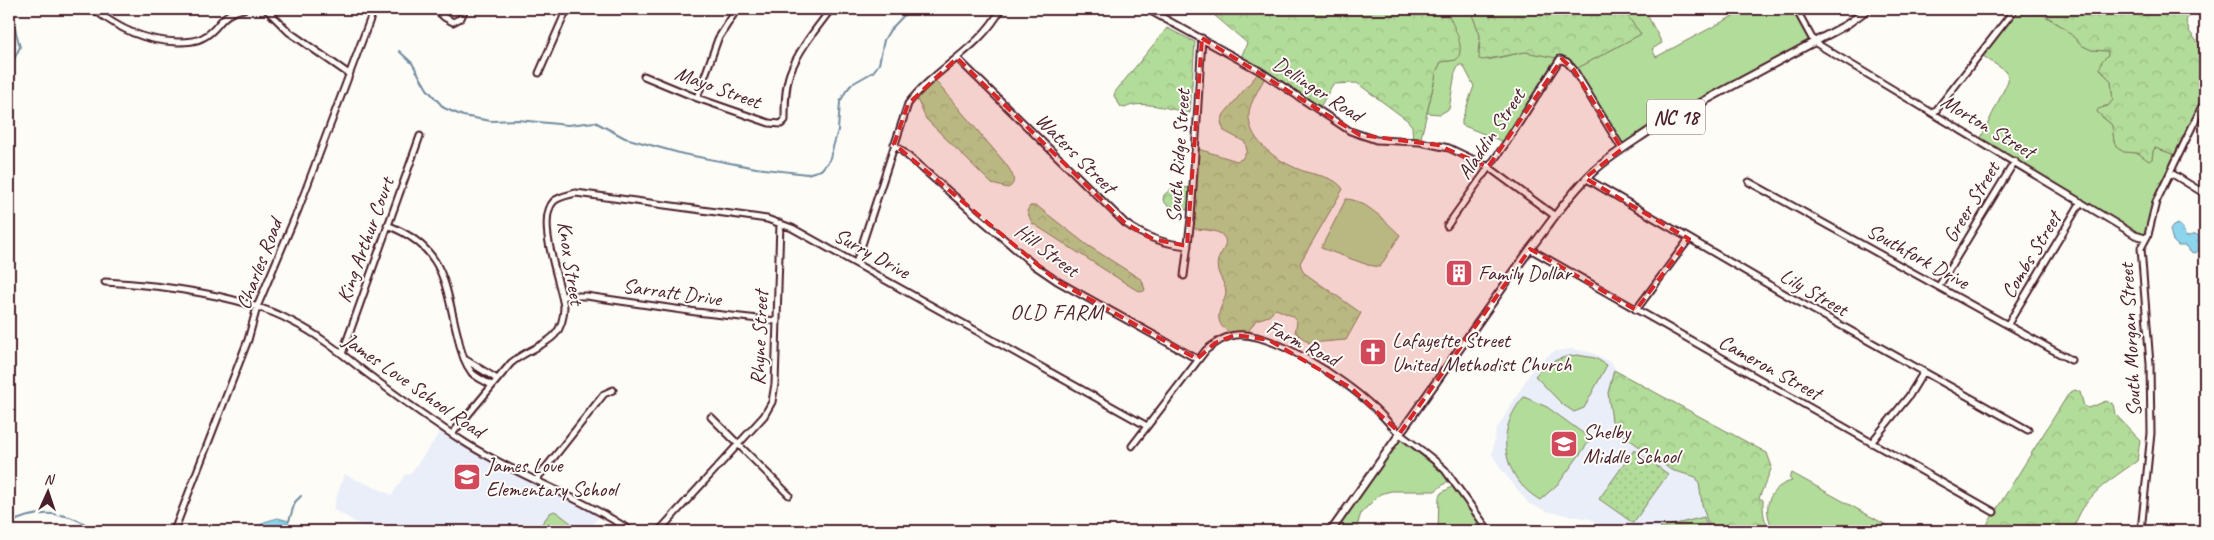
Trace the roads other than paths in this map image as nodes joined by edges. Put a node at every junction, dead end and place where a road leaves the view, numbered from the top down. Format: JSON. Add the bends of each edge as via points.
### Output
{"nodes":[{"id":1,"x":93,"y":9,"type":"edge"},
{"id":2,"x":244,"y":9,"type":"edge"},
{"id":3,"x":266,"y":9,"type":"edge"},
{"id":4,"x":374,"y":9,"type":"edge"},
{"id":5,"x":435,"y":9,"type":"edge"},
{"id":6,"x":465,"y":9,"type":"edge"},
{"id":7,"x":567,"y":9,"type":"edge"},
{"id":8,"x":737,"y":9,"type":"edge"},
{"id":9,"x":830,"y":9,"type":"edge"},
{"id":10,"x":1001,"y":9,"type":"edge"},
{"id":11,"x":1147,"y":9,"type":"edge"},
{"id":12,"x":1796,"y":9,"type":"edge"},
{"id":13,"x":1868,"y":9,"type":"edge"},
{"id":14,"x":2015,"y":9,"type":"edge"},
{"id":15,"x":1202,"y":38,"type":"junction"},
{"id":16,"x":1814,"y":42,"type":"junction"},
{"id":17,"x":958,"y":58,"type":"junction"},
{"id":18,"x":538,"y":73,"type":"dead end"},
{"id":19,"x":349,"y":74,"type":"junction"},
{"id":20,"x":644,"y":76,"type":"dead end"},
{"id":21,"x":697,"y":98,"type":"junction"},
{"id":22,"x":2205,"y":100,"type":"edge"},
{"id":23,"x":1934,"y":113,"type":"junction"},
{"id":24,"x":420,"y":136,"type":"dead end"},
{"id":25,"x":894,"y":144,"type":"junction"},
{"id":26,"x":1622,"y":149,"type":"junction"},
{"id":27,"x":2015,"y":161,"type":"junction"},
{"id":28,"x":1488,"y":168,"type":"junction"},
{"id":29,"x":2171,"y":174,"type":"junction"},
{"id":30,"x":1587,"y":179,"type":"junction"},
{"id":31,"x":1750,"y":182,"type":"dead end"},
{"id":32,"x":2205,"y":194,"type":"edge"},
{"id":33,"x":555,"y":200,"type":"joint"},
{"id":34,"x":2082,"y":202,"type":"junction"},
{"id":35,"x":1555,"y":216,"type":"junction"},
{"id":36,"x":780,"y":223,"type":"junction"},
{"id":37,"x":387,"y":225,"type":"junction"},
{"id":38,"x":1447,"y":226,"type":"dead end"},
{"id":39,"x":2145,"y":238,"type":"junction"},
{"id":40,"x":1689,"y":239,"type":"junction"},
{"id":41,"x":1188,"y":246,"type":"junction"},
{"id":42,"x":1530,"y":249,"type":"junction"},
{"id":43,"x":856,"y":263,"type":"junction"},
{"id":44,"x":1184,"y":276,"type":"dead end"},
{"id":45,"x":105,"y":282,"type":"dead end"},
{"id":46,"x":1939,"y":286,"type":"junction"},
{"id":47,"x":562,"y":296,"type":"junction"},
{"id":48,"x":258,"y":307,"type":"junction"},
{"id":49,"x":1636,"y":310,"type":"junction"},
{"id":50,"x":776,"y":320,"type":"junction"},
{"id":51,"x":2008,"y":324,"type":"junction"},
{"id":52,"x":342,"y":354,"type":"junction"},
{"id":53,"x":1197,"y":359,"type":"junction"},
{"id":54,"x":466,"y":360,"type":"junction"},
{"id":55,"x":2070,"y":360,"type":"dead end"},
{"id":56,"x":1924,"y":373,"type":"junction"},
{"id":57,"x":497,"y":379,"type":"junction"},
{"id":58,"x":491,"y":385,"type":"junction"},
{"id":59,"x":613,"y":390,"type":"dead end"},
{"id":60,"x":711,"y":417,"type":"dead end"},
{"id":61,"x":1147,"y":426,"type":"junction"},
{"id":62,"x":2028,"y":430,"type":"dead end"},
{"id":63,"x":452,"y":434,"type":"junction"},
{"id":64,"x":1400,"y":434,"type":"junction"},
{"id":65,"x":1871,"y":442,"type":"junction"},
{"id":66,"x":739,"y":445,"type":"junction"},
{"id":67,"x":1132,"y":446,"type":"dead end"},
{"id":68,"x":536,"y":480,"type":"junction"},
{"id":69,"x":789,"y":495,"type":"dead end"},
{"id":70,"x":1994,"y":512,"type":"dead end"},
{"id":71,"x":2205,"y":526,"type":"edge"},
{"id":72,"x":174,"y":531,"type":"edge"},
{"id":73,"x":631,"y":531,"type":"edge"},
{"id":74,"x":659,"y":531,"type":"edge"},
{"id":75,"x":1331,"y":531,"type":"edge"},
{"id":76,"x":1489,"y":531,"type":"edge"},
{"id":77,"x":2141,"y":531,"type":"edge"},
{"id":78,"x":2202,"y":531,"type":"edge"}],
"edges":[{"from":1,"to":2,"type":"street","via":[[140,36],[184,42],[205,37],[221,19]]},
{"from":3,"to":19,"type":"street","via":[[289,32]]},
{"from":4,"to":19,"type":"street","name":"Charles Road"},
{"from":5,"to":6,"type":"street","via":[[453,22],[458,21]]},
{"from":7,"to":18,"type":"street"},
{"from":8,"to":21,"type":"street","via":[[718,39]]},
{"from":9,"to":21,"type":"street","name":"Mayo Street","via":[[790,72],[786,120],[781,124],[769,123]]},
{"from":10,"to":17,"type":"street","via":[[994,23]]},
{"from":11,"to":15,"type":"street","name":"Dellinger Road"},
{"from":12,"to":16,"type":"street"},
{"from":13,"to":16,"type":"main road","number":"NC 18"},
{"from":14,"to":23,"type":"street"},
{"from":15,"to":28,"type":"street","name":"Dellinger Road","via":[[1360,136],[1449,148]]},
{"from":15,"to":41,"type":"street","name":"South Ridge Street"},
{"from":16,"to":23,"type":"street","name":"Morton Street"},
{"from":16,"to":26,"type":"main road","number":"NC 18","via":[[1652,129]]},
{"from":17,"to":25,"type":"street","via":[[908,104]]},
{"from":17,"to":41,"type":"street","name":"Waters Street","via":[[1139,234],[1164,243]]},
{"from":19,"to":48,"type":"street","name":"Charles Road"},
{"from":20,"to":21,"type":"street","name":"Mayo Street"},
{"from":22,"to":29,"type":"street","name":"South Morgan Street"},
{"from":23,"to":27,"type":"street","name":"Morton Street"},
{"from":24,"to":37,"type":"street","name":"King Arthur Court"},
{"from":25,"to":43,"type":"street"},
{"from":25,"to":53,"type":"street","name":"Hill Street","via":[[1056,281]]},
{"from":26,"to":28,"type":"street","name":"Aladdin Street","via":[[1574,70],[1560,59]]},
{"from":26,"to":30,"type":"main road","number":"NC 18"},
{"from":27,"to":34,"type":"street","name":"Morton Street"},
{"from":27,"to":46,"type":"street","name":"Greer Street"},
{"from":28,"to":35,"type":"street","name":"Dellinger Road"},
{"from":28,"to":38,"type":"street","name":"Aladdin Street"},
{"from":29,"to":32,"type":"street"},
{"from":29,"to":39,"type":"street","name":"South Morgan Street","via":[[2156,202]]},
{"from":30,"to":35,"type":"main road","number":"NC 18"},
{"from":30,"to":40,"type":"street","name":"Lily Street"},
{"from":31,"to":46,"type":"street","name":"Southfork Drive"},
{"from":33,"to":36,"type":"street","name":"Surry Drive","via":[[570,194],[585,194]]},
{"from":33,"to":47,"type":"street","name":"Knox Street","via":[[547,213],[547,222]]},
{"from":34,"to":39,"type":"street","name":"Morton Street","via":[[2135,236]]},
{"from":34,"to":51,"type":"street","name":"Combs Street"},
{"from":35,"to":42,"type":"main road","number":"NC 18"},
{"from":36,"to":43,"type":"street","name":"Surry Drive"},
{"from":36,"to":50,"type":"street","name":"Rhyne Street"},
{"from":37,"to":52,"type":"street","name":"King Arthur Court"},
{"from":37,"to":54,"type":"street","via":[[418,242],[438,264]]},
{"from":39,"to":77,"type":"street","name":"South Morgan Street","via":[[2141,250],[2150,364],[2151,433]]},
{"from":40,"to":49,"type":"street"},
{"from":40,"to":56,"type":"street","name":"Lily Street"},
{"from":41,"to":44,"type":"street","name":"South Ridge Street"},
{"from":42,"to":49,"type":"street","name":"Cameron Street"},
{"from":42,"to":64,"type":"main road","number":"NC 18"},
{"from":43,"to":61,"type":"street","name":"Surry Drive"},
{"from":45,"to":48,"type":"street","name":"James Love School Road","via":[[180,289]]},
{"from":46,"to":51,"type":"street","name":"Southfork Drive"},
{"from":47,"to":50,"type":"street","name":"Sarratt Drive","via":[[586,296]]},
{"from":47,"to":57,"type":"street","name":"Knox Street","via":[[564,318],[558,333],[521,354]]},
{"from":48,"to":52,"type":"street","name":"James Love School Road","via":[[301,326]]},
{"from":48,"to":72,"type":"street","name":"Charles Road"},
{"from":49,"to":65,"type":"street","name":"Cameron Street"},
{"from":50,"to":66,"type":"street","name":"Rhyne Street","via":[[772,402]]},
{"from":51,"to":55,"type":"street","name":"Southfork Drive"},
{"from":52,"to":63,"type":"street","name":"James Love School Road"},
{"from":53,"to":61,"type":"street","name":"Farm Road"},
{"from":53,"to":64,"type":"street","name":"Farm Road","via":[[1215,343],[1235,335],[1269,340],[1351,388]]},
{"from":54,"to":57,"type":"street"},
{"from":54,"to":58,"type":"street","via":[[472,372]]},
{"from":56,"to":62,"type":"street","name":"Lily Street"},
{"from":56,"to":65,"type":"street"},
{"from":57,"to":58,"type":"street","name":"Knox Street"},
{"from":58,"to":63,"type":"street","name":"Knox Street"},
{"from":59,"to":68,"type":"street","via":[[604,394]]},
{"from":60,"to":66,"type":"street"},
{"from":61,"to":67,"type":"street","name":"Farm Road"},
{"from":63,"to":68,"type":"street","name":"James Love School Road"},
{"from":64,"to":75,"type":"main road","number":"NC 18"},
{"from":64,"to":76,"type":"street","name":"Farm Road","via":[[1445,470]]},
{"from":65,"to":70,"type":"street","name":"Cameron Street"},
{"from":66,"to":69,"type":"street"},
{"from":66,"to":74,"type":"street","name":"Rhyne Street"},
{"from":68,"to":73,"type":"street","name":"James Love School Road"},
{"from":71,"to":78,"type":"main road"}]}
